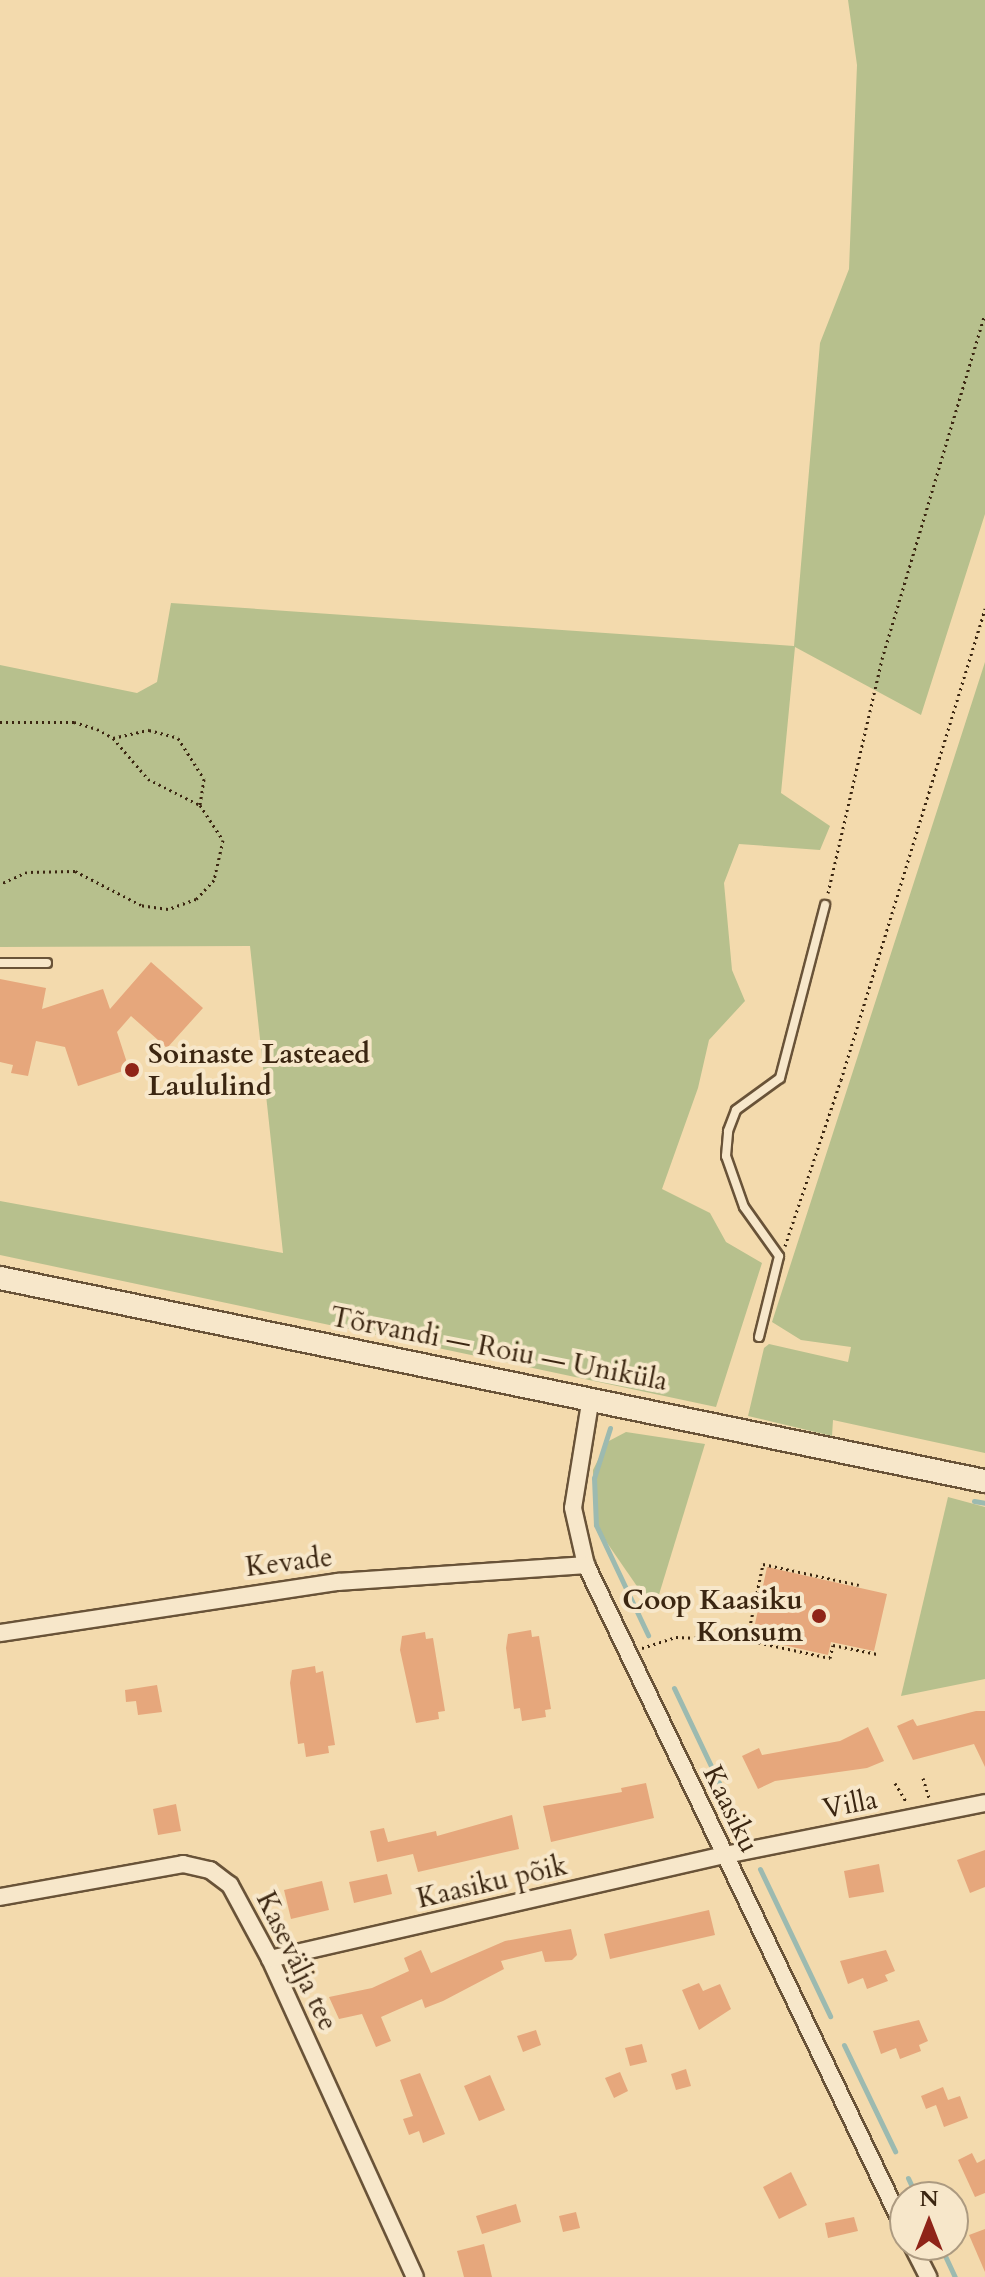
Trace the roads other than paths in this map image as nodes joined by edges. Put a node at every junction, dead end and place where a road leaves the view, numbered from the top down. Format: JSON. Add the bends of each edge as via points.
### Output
{"nodes":[{"id":1,"x":825,"y":905,"type":"road end"},
{"id":2,"x":0,"y":963,"type":"edge"},
{"id":3,"x":47,"y":963,"type":"dead end"},
{"id":4,"x":0,"y":1278,"type":"edge"},
{"id":5,"x":759,"y":1337,"type":"dead end"},
{"id":6,"x":591,"y":1397,"type":"junction"},
{"id":7,"x":985,"y":1481,"type":"edge"},
{"id":8,"x":586,"y":1565,"type":"junction"},
{"id":9,"x":0,"y":1633,"type":"edge"},
{"id":10,"x":985,"y":1803,"type":"edge"},
{"id":11,"x":725,"y":1855,"type":"junction"},
{"id":12,"x":0,"y":1897,"type":"edge"},
{"id":13,"x":270,"y":1959,"type":"junction"},
{"id":14,"x":889,"y":2197,"type":"edge"},
{"id":15,"x":415,"y":2277,"type":"edge"}],
"edges":[{"from":1,"to":5,"type":"lane","via":[[780,1078],[736,1110],[728,1131],[726,1156],[744,1207],[779,1256]]},
{"from":2,"to":3,"type":"lane"},
{"from":4,"to":6,"type":"street","name":"Tõrvandi — Roiu — Uniküla"},
{"from":6,"to":7,"type":"street","name":"Tõrvandi — Roiu — Uniküla"},
{"from":6,"to":8,"type":"street","name":"Kaasiku","via":[[573,1508]]},
{"from":8,"to":9,"type":"street","name":"Kevade","via":[[338,1582]]},
{"from":8,"to":11,"type":"street","name":"Kaasiku"},
{"from":10,"to":11,"type":"street","name":"Villa"},
{"from":11,"to":13,"type":"street","name":"Kaasiku põik"},
{"from":11,"to":14,"type":"street","name":"Kaasiku"},
{"from":12,"to":13,"type":"street","name":"Kasevälja tee","via":[[160,1866],[196,1866],[230,1885]]},
{"from":13,"to":15,"type":"street","name":"Kasevälja tee"}]}
